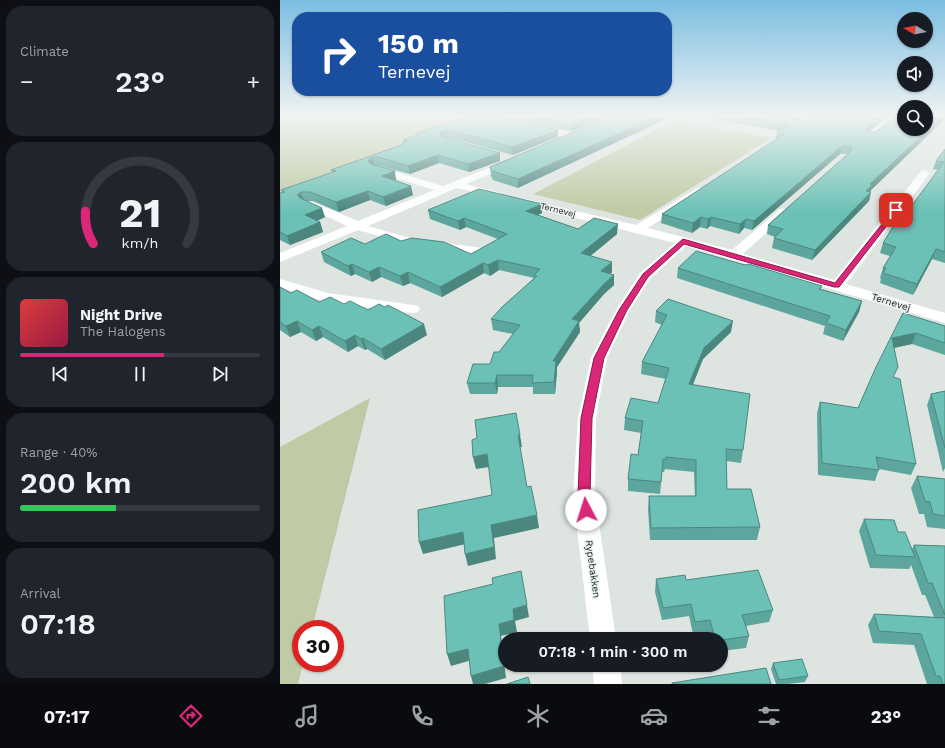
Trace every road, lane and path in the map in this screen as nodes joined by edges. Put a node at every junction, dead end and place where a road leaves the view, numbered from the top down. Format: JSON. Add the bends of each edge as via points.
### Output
{"nodes":[{"id":1,"x":500,"y":156,"type":"edge"},
{"id":2,"x":377,"y":169,"type":"edge"},
{"id":3,"x":925,"y":173,"type":"dead end"},
{"id":4,"x":708,"y":184,"type":"edge"},
{"id":5,"x":450,"y":187,"type":"junction"},
{"id":6,"x":308,"y":204,"type":"edge"},
{"id":7,"x":792,"y":204,"type":"edge"},
{"id":8,"x":358,"y":226,"type":"junction"},
{"id":9,"x":638,"y":229,"type":"junction"},
{"id":10,"x":683,"y":242,"type":"junction"},
{"id":11,"x":482,"y":252,"type":"edge"},
{"id":12,"x":734,"y":256,"type":"junction"},
{"id":13,"x":280,"y":258,"type":"edge"},
{"id":14,"x":280,"y":283,"type":"edge"},
{"id":15,"x":837,"y":286,"type":"junction"},
{"id":16,"x":413,"y":309,"type":"dead end"},
{"id":17,"x":945,"y":318,"type":"edge"},
{"id":18,"x":602,"y":632,"type":"edge"},
{"id":19,"x":607,"y":672,"type":"edge"},
{"id":20,"x":608,"y":684,"type":"edge"}],
"edges":[{"from":1,"to":5,"type":"street","via":[[519,159]]},
{"from":2,"to":5,"type":"street","name":"Ternevej"},
{"from":3,"to":15,"type":"street"},
{"from":4,"to":9,"type":"street"},
{"from":5,"to":8,"type":"street"},
{"from":5,"to":9,"type":"street","name":"Ternevej"},
{"from":6,"to":8,"type":"street"},
{"from":7,"to":12,"type":"street"},
{"from":8,"to":11,"type":"street","via":[[391,238]]},
{"from":8,"to":13,"type":"street"},
{"from":9,"to":10,"type":"street","name":"Ternevej"},
{"from":10,"to":12,"type":"street","name":"Ternevej"},
{"from":10,"to":18,"type":"street","name":"Rypebakken","via":[[645,276],[623,310],[599,358],[587,418],[584,495]]},
{"from":12,"to":15,"type":"street","name":"Ternevej"},
{"from":14,"to":16,"type":"street","via":[[352,302]]},
{"from":15,"to":17,"type":"street","name":"Ternevej"},
{"from":19,"to":20,"type":"street"}]}
